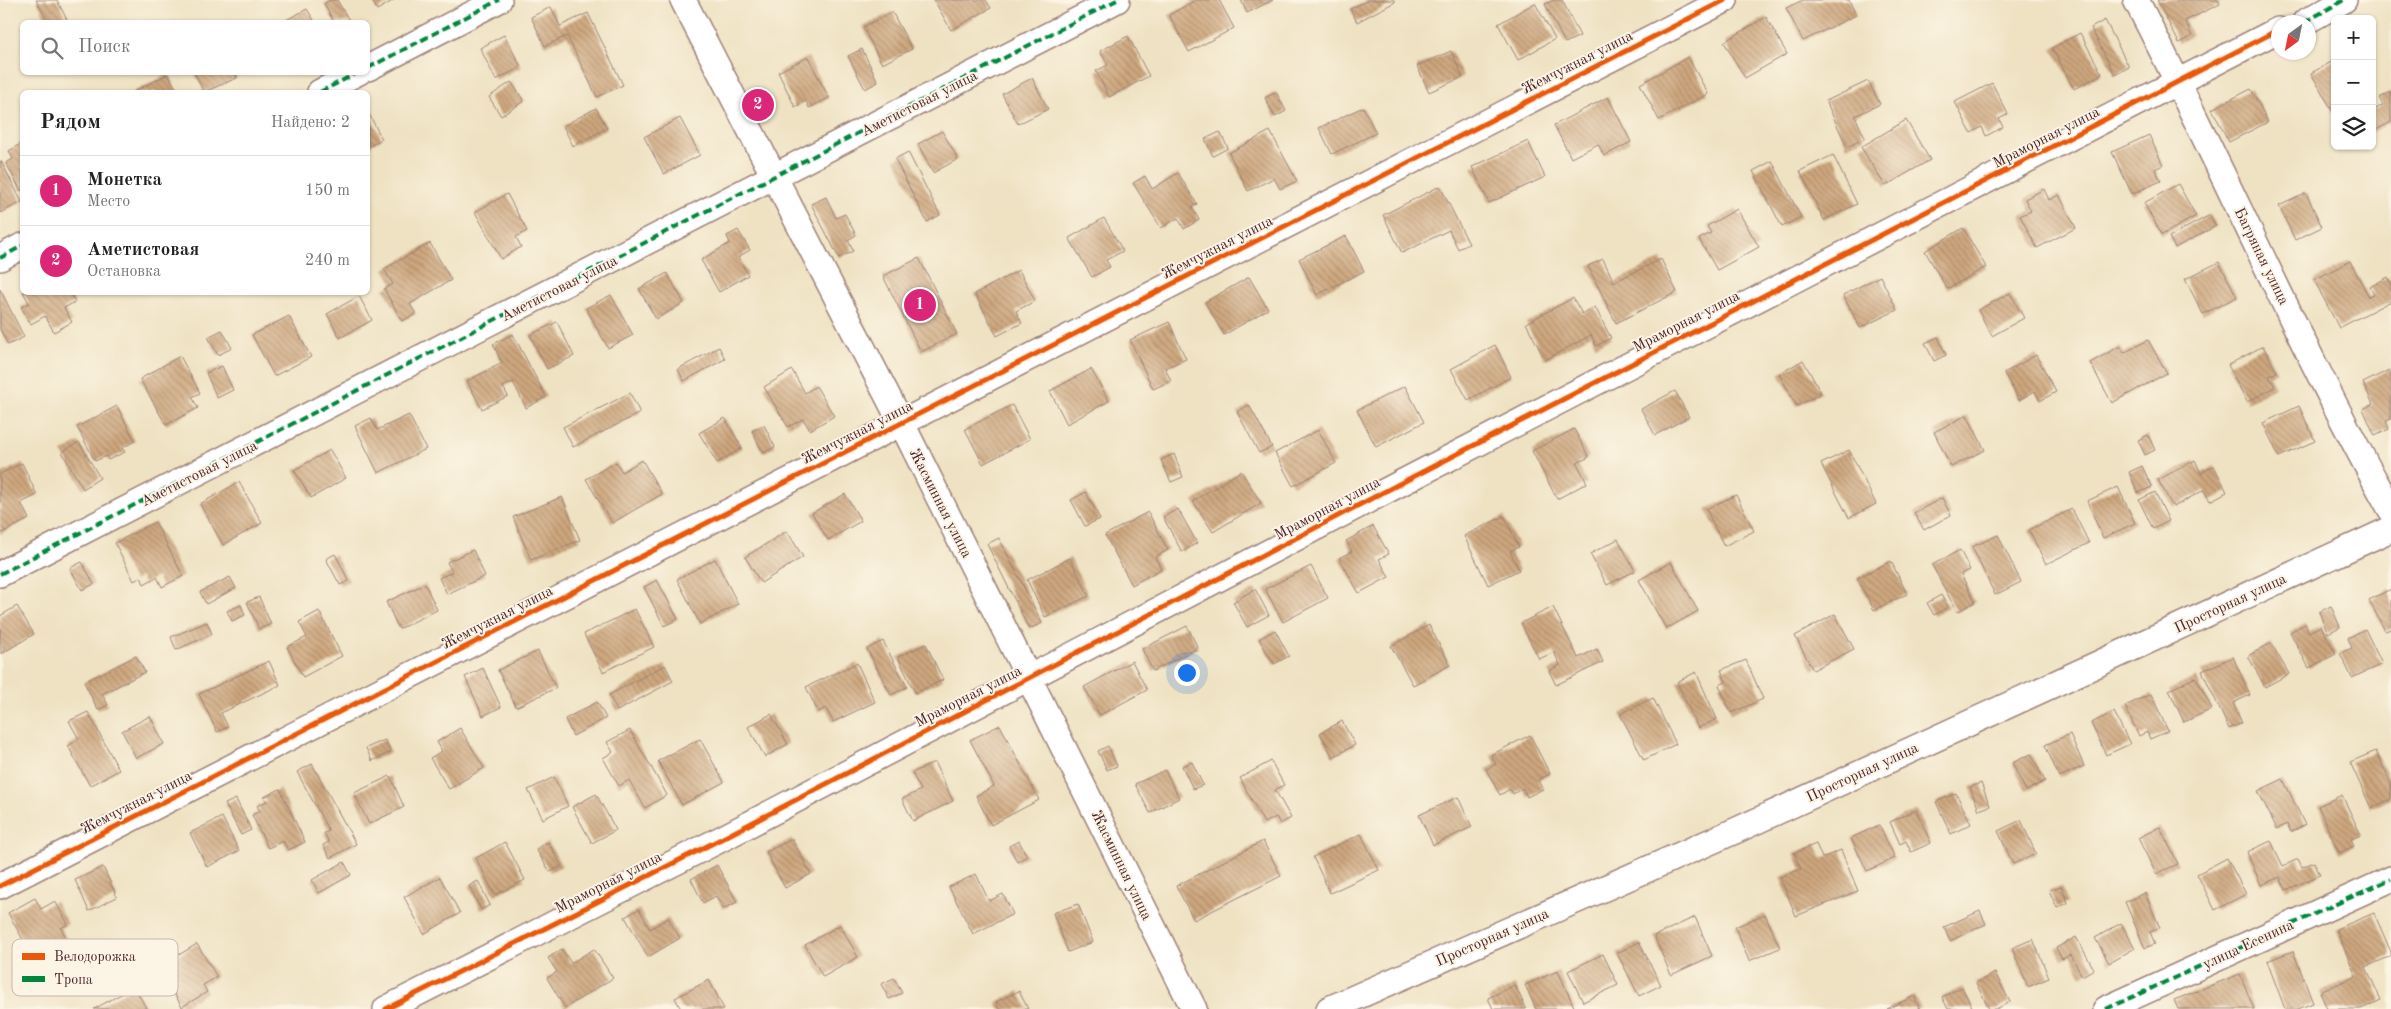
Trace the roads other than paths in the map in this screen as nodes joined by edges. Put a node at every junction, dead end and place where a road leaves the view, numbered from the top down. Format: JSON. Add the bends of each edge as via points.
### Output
{"nodes":[{"id":1,"x":499,"y":0,"type":"edge"},
{"id":2,"x":683,"y":0,"type":"edge"},
{"id":3,"x":1118,"y":0,"type":"edge"},
{"id":4,"x":1725,"y":0,"type":"edge"},
{"id":5,"x":2136,"y":0,"type":"edge"},
{"id":6,"x":2344,"y":0,"type":"edge"},
{"id":7,"x":2316,"y":16,"type":"edge"},
{"id":8,"x":2271,"y":32,"type":"edge"},
{"id":9,"x":370,"y":67,"type":"edge"},
{"id":10,"x":353,"y":75,"type":"edge"},
{"id":11,"x":2179,"y":83,"type":"junction"},
{"id":12,"x":324,"y":90,"type":"edge"},
{"id":13,"x":774,"y":178,"type":"junction"},
{"id":14,"x":20,"y":247,"type":"edge"},
{"id":15,"x":0,"y":258,"type":"edge"},
{"id":16,"x":902,"y":424,"type":"junction"},
{"id":17,"x":2391,"y":510,"type":"edge"},
{"id":18,"x":2391,"y":529,"type":"edge"},
{"id":19,"x":0,"y":574,"type":"edge"},
{"id":20,"x":1030,"y":679,"type":"junction"},
{"id":21,"x":2391,"y":879,"type":"edge"},
{"id":22,"x":0,"y":886,"type":"edge"},
{"id":23,"x":386,"y":1009,"type":"edge"},
{"id":24,"x":1194,"y":1009,"type":"edge"},
{"id":25,"x":1329,"y":1009,"type":"edge"},
{"id":26,"x":2106,"y":1009,"type":"edge"}],
"edges":[{"from":1,"to":9,"type":"street"},
{"from":2,"to":13,"type":"street","name":"Жасминная улица"},
{"from":3,"to":13,"type":"street","name":"Аметистовая улица"},
{"from":4,"to":16,"type":"street","name":"Жемчужная улица"},
{"from":5,"to":11,"type":"street","name":"Багряная улица"},
{"from":6,"to":7,"type":"street"},
{"from":8,"to":11,"type":"street","name":"Мраморная улица"},
{"from":10,"to":12,"type":"street"},
{"from":11,"to":17,"type":"street","name":"Багряная улица","via":[[2282,299]]},
{"from":11,"to":20,"type":"street","name":"Мраморная улица","via":[[1671,343]]},
{"from":13,"to":16,"type":"street","name":"Жасминная улица"},
{"from":13,"to":19,"type":"street","name":"Аметистовая улица"},
{"from":14,"to":15,"type":"street"},
{"from":16,"to":20,"type":"street","name":"Жасминная улица"},
{"from":16,"to":22,"type":"street","name":"Жемчужная улица"},
{"from":18,"to":25,"type":"street","name":"Просторная улица","via":[[1737,830]]},
{"from":20,"to":23,"type":"street","name":"Мраморная улица"},
{"from":20,"to":24,"type":"street","name":"Жасминная улица"},
{"from":21,"to":26,"type":"street","name":"улица Есенина"}]}
